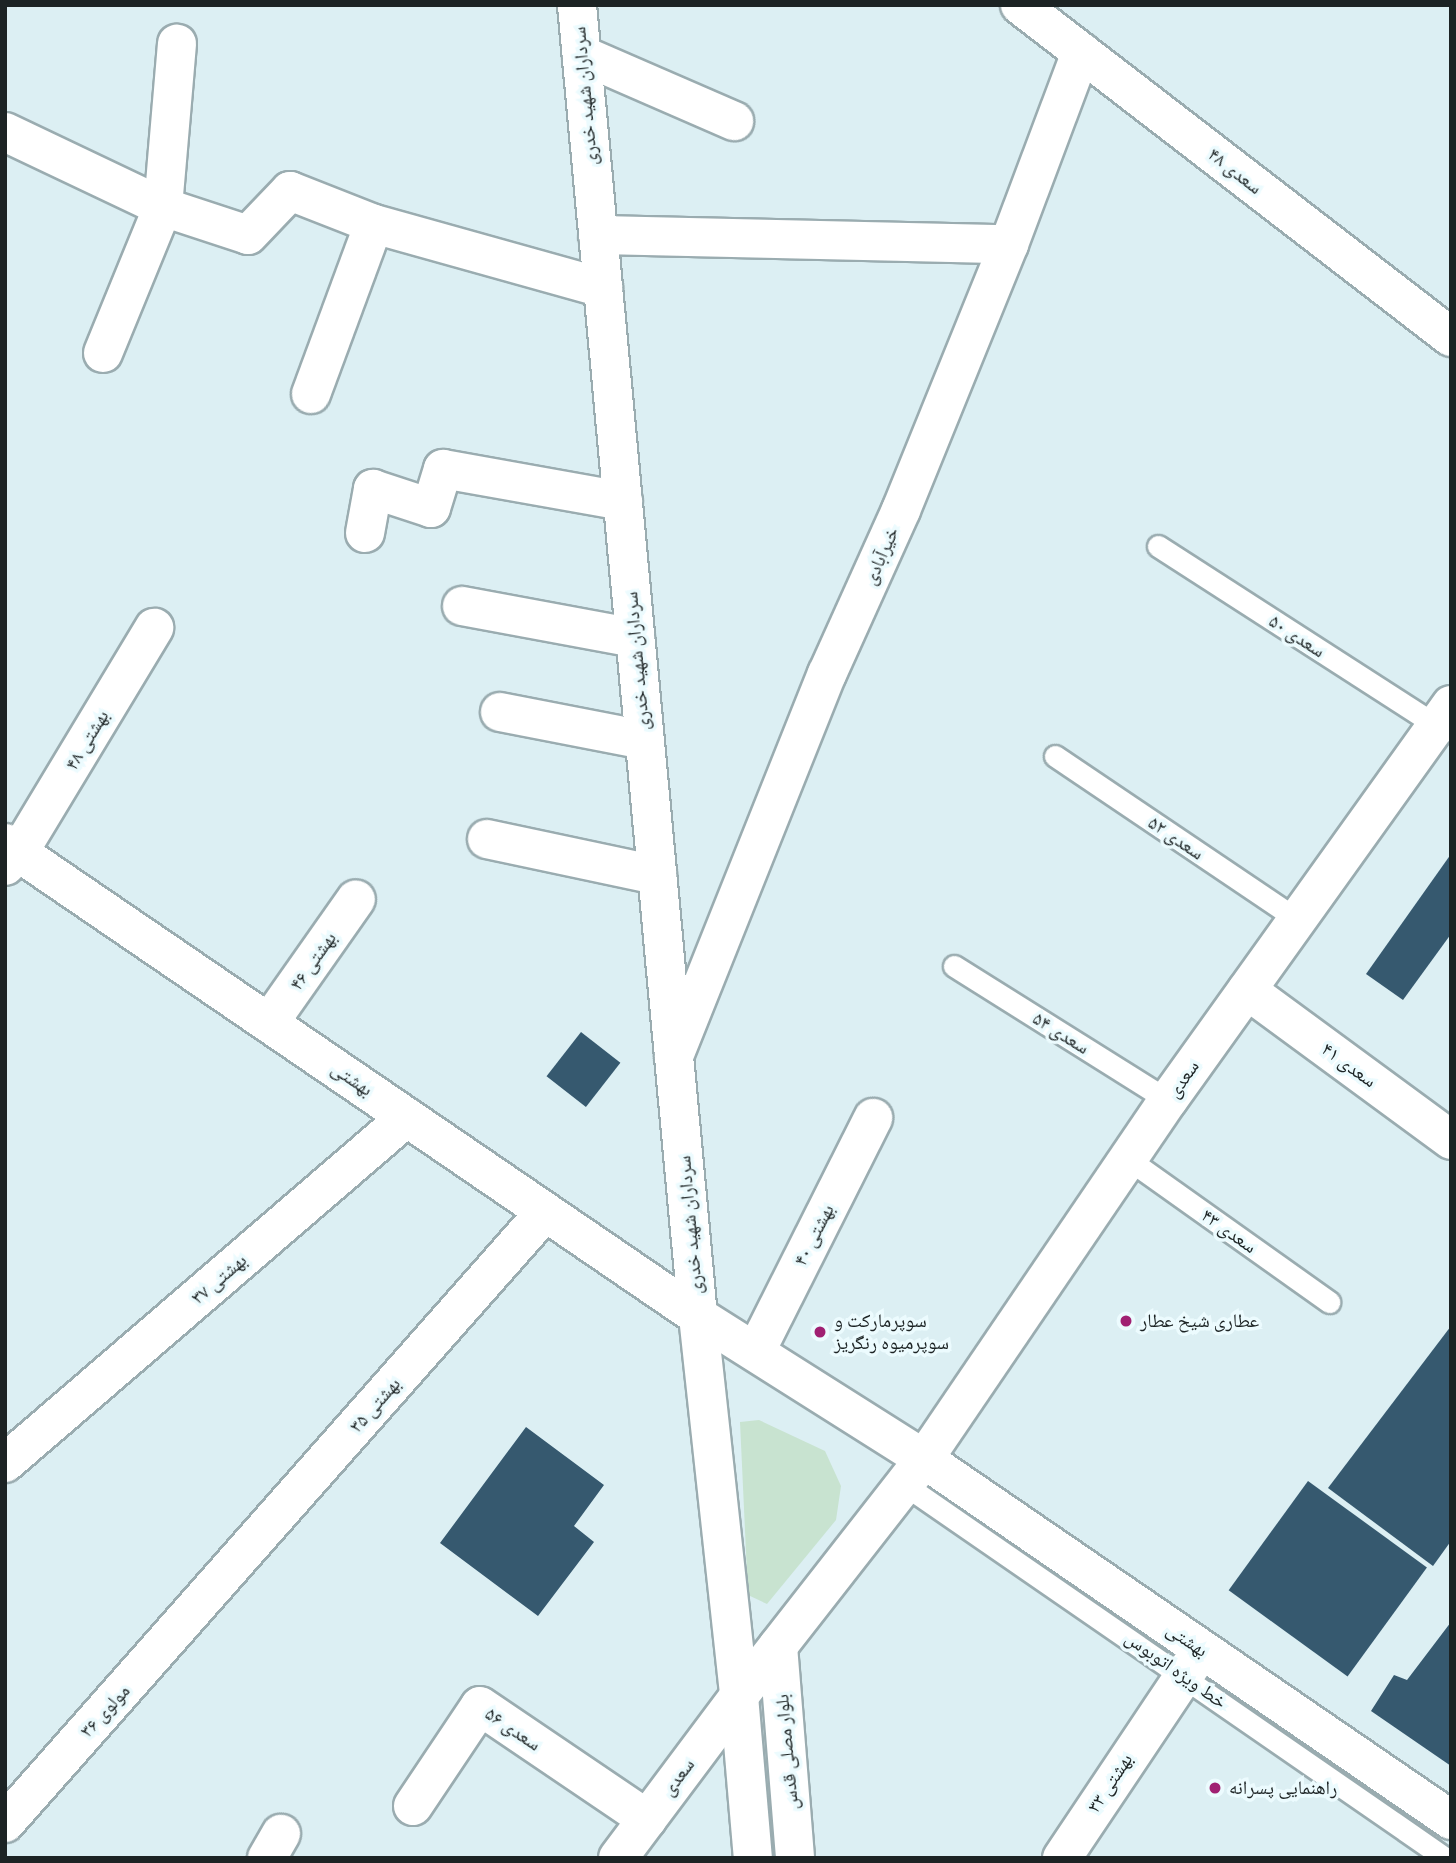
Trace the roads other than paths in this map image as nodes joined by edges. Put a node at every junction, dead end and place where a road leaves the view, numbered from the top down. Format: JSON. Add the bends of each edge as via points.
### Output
{"nodes":[{"id":1,"x":577,"y":5,"type":"edge"},
{"id":2,"x":1020,"y":5,"type":"edge"},
{"id":3,"x":177,"y":44,"type":"dead end"},
{"id":4,"x":1081,"y":52,"type":"junction"},
{"id":5,"x":582,"y":55,"type":"junction"},
{"id":6,"x":734,"y":121,"type":"dead end"},
{"id":7,"x":5,"y":132,"type":"edge"},
{"id":8,"x":163,"y":207,"type":"junction"},
{"id":9,"x":374,"y":224,"type":"junction"},
{"id":10,"x":598,"y":235,"type":"junction"},
{"id":11,"x":1009,"y":244,"type":"junction"},
{"id":12,"x":603,"y":288,"type":"junction"},
{"id":13,"x":1451,"y":337,"type":"edge"},
{"id":14,"x":103,"y":353,"type":"dead end"},
{"id":15,"x":311,"y":394,"type":"dead end"},
{"id":16,"x":622,"y":501,"type":"junction"},
{"id":17,"x":365,"y":533,"type":"dead end"},
{"id":18,"x":1158,"y":546,"type":"dead end"},
{"id":19,"x":462,"y":606,"type":"dead end"},
{"id":20,"x":154,"y":628,"type":"dead end"},
{"id":21,"x":635,"y":638,"type":"junction"},
{"id":22,"x":500,"y":712,"type":"dead end"},
{"id":23,"x":1446,"y":721,"type":"edge"},
{"id":24,"x":644,"y":740,"type":"junction"},
{"id":25,"x":1055,"y":756,"type":"dead end"},
{"id":26,"x":487,"y":839,"type":"dead end"},
{"id":27,"x":10,"y":854,"type":"edge"},
{"id":28,"x":657,"y":875,"type":"junction"},
{"id":29,"x":356,"y":899,"type":"dead end"},
{"id":30,"x":1297,"y":919,"type":"junction"},
{"id":31,"x":954,"y":966,"type":"dead end"},
{"id":32,"x":1247,"y":990,"type":"junction"},
{"id":33,"x":269,"y":1023,"type":"junction"},
{"id":34,"x":674,"y":1056,"type":"junction"},
{"id":35,"x":1168,"y":1100,"type":"junction"},
{"id":36,"x":407,"y":1117,"type":"junction"},
{"id":37,"x":873,"y":1118,"type":"dead end"},
{"id":38,"x":1451,"y":1140,"type":"edge"},
{"id":39,"x":1128,"y":1159,"type":"junction"},
{"id":40,"x":545,"y":1212,"type":"junction"},
{"id":41,"x":1329,"y":1302,"type":"dead end"},
{"id":42,"x":698,"y":1316,"type":"junction"},
{"id":43,"x":755,"y":1351,"type":"junction"},
{"id":44,"x":18,"y":1452,"type":"edge"},
{"id":45,"x":914,"y":1472,"type":"junction"},
{"id":46,"x":204,"y":1599,"type":"joint"},
{"id":47,"x":778,"y":1646,"type":"junction"},
{"id":48,"x":1192,"y":1662,"type":"junction"},
{"id":49,"x":739,"y":1696,"type":"junction"},
{"id":50,"x":413,"y":1806,"type":"dead end"},
{"id":51,"x":647,"y":1819,"type":"junction"},
{"id":52,"x":1451,"y":1820,"type":"edge"},
{"id":53,"x":5,"y":1823,"type":"edge"},
{"id":54,"x":618,"y":1858,"type":"edge"},
{"id":55,"x":753,"y":1858,"type":"edge"},
{"id":56,"x":795,"y":1858,"type":"edge"},
{"id":57,"x":1062,"y":1858,"type":"edge"},
{"id":58,"x":1445,"y":1858,"type":"edge"}],
"edges":[{"from":1,"to":5,"type":"street","name":"سرداران شهید خدری"},
{"from":2,"to":4,"type":"street","name":"سعدی ۴۸"},
{"from":3,"to":8,"type":"street"},
{"from":4,"to":11,"type":"street","name":"خیرآبادی"},
{"from":4,"to":13,"type":"street","name":"سعدی ۴۸"},
{"from":5,"to":6,"type":"street"},
{"from":5,"to":10,"type":"street","name":"سرداران شهید خدری"},
{"from":7,"to":8,"type":"street"},
{"from":8,"to":9,"type":"street","via":[[248,235],[290,191]]},
{"from":8,"to":14,"type":"street"},
{"from":9,"to":12,"type":"street"},
{"from":9,"to":15,"type":"street"},
{"from":10,"to":11,"type":"street"},
{"from":10,"to":12,"type":"street","name":"سرداران شهید خدری"},
{"from":11,"to":34,"type":"street","name":"خیرآبادی","via":[[901,510],[827,674]]},
{"from":12,"to":16,"type":"street","name":"سرداران شهید خدری"},
{"from":16,"to":17,"type":"street","via":[[443,469],[431,508],[373,489]]},
{"from":16,"to":21,"type":"street","name":"سرداران شهید خدری"},
{"from":18,"to":23,"type":"lane","name":"سعدی ۵۰"},
{"from":19,"to":21,"type":"street"},
{"from":20,"to":27,"type":"street","name":"بهشتی ۴۸"},
{"from":21,"to":24,"type":"street","name":"سرداران شهید خدری"},
{"from":22,"to":24,"type":"street"},
{"from":23,"to":30,"type":"street","name":"سعدی"},
{"from":24,"to":28,"type":"street","name":"سرداران شهید خدری"},
{"from":25,"to":30,"type":"lane","name":"سعدی ۵۲"},
{"from":26,"to":28,"type":"street"},
{"from":27,"to":33,"type":"street","name":"بهشتی"},
{"from":28,"to":34,"type":"street","name":"سرداران شهید خدری"},
{"from":29,"to":33,"type":"street","name":"بهشتی ۴۶"},
{"from":30,"to":32,"type":"street","name":"سعدی"},
{"from":31,"to":35,"type":"lane","name":"سعدی ۵۴"},
{"from":32,"to":35,"type":"street","name":"سعدی"},
{"from":32,"to":38,"type":"street","name":"سعدی ۴۱"},
{"from":33,"to":36,"type":"street","name":"بهشتی"},
{"from":34,"to":42,"type":"street","name":"سرداران شهید خدری"},
{"from":35,"to":39,"type":"street","name":"سعدی"},
{"from":36,"to":40,"type":"street","name":"بهشتی"},
{"from":36,"to":44,"type":"street","name":"بهشتی ۳۷"},
{"from":37,"to":43,"type":"street","name":"بهشتی ۴۰"},
{"from":39,"to":41,"type":"lane","name":"سعدی ۴۳"},
{"from":39,"to":45,"type":"street","name":"سعدی"},
{"from":40,"to":42,"type":"street","name":"بهشتی"},
{"from":40,"to":46,"type":"street","name":"بهشتی ۳۵"},
{"from":42,"to":43,"type":"street","name":"بهشتی"},
{"from":42,"to":49,"type":"street","name":"سرداران شهید خدری"},
{"from":43,"to":45,"type":"street","name":"بهشتی"},
{"from":45,"to":47,"type":"street","name":"سعدی"},
{"from":45,"to":48,"type":"street","name":"بهشتی"},
{"from":46,"to":53,"type":"street","name":"مولوی ۳۶"},
{"from":47,"to":49,"type":"street","name":"سعدی"},
{"from":47,"to":56,"type":"street","name":"بلوار مصلی قدس"},
{"from":48,"to":52,"type":"street","name":"بهشتی"},
{"from":48,"to":57,"type":"street","name":"بهشتی ۳۳"},
{"from":48,"to":58,"type":"lane","name":"خط ویژه اتوبوس"},
{"from":49,"to":51,"type":"street","name":"سعدی"},
{"from":49,"to":55,"type":"street"},
{"from":50,"to":51,"type":"street","name":"سعدی ۵۶","via":[[480,1706]]},
{"from":51,"to":54,"type":"street","name":"سعدی"}]}
